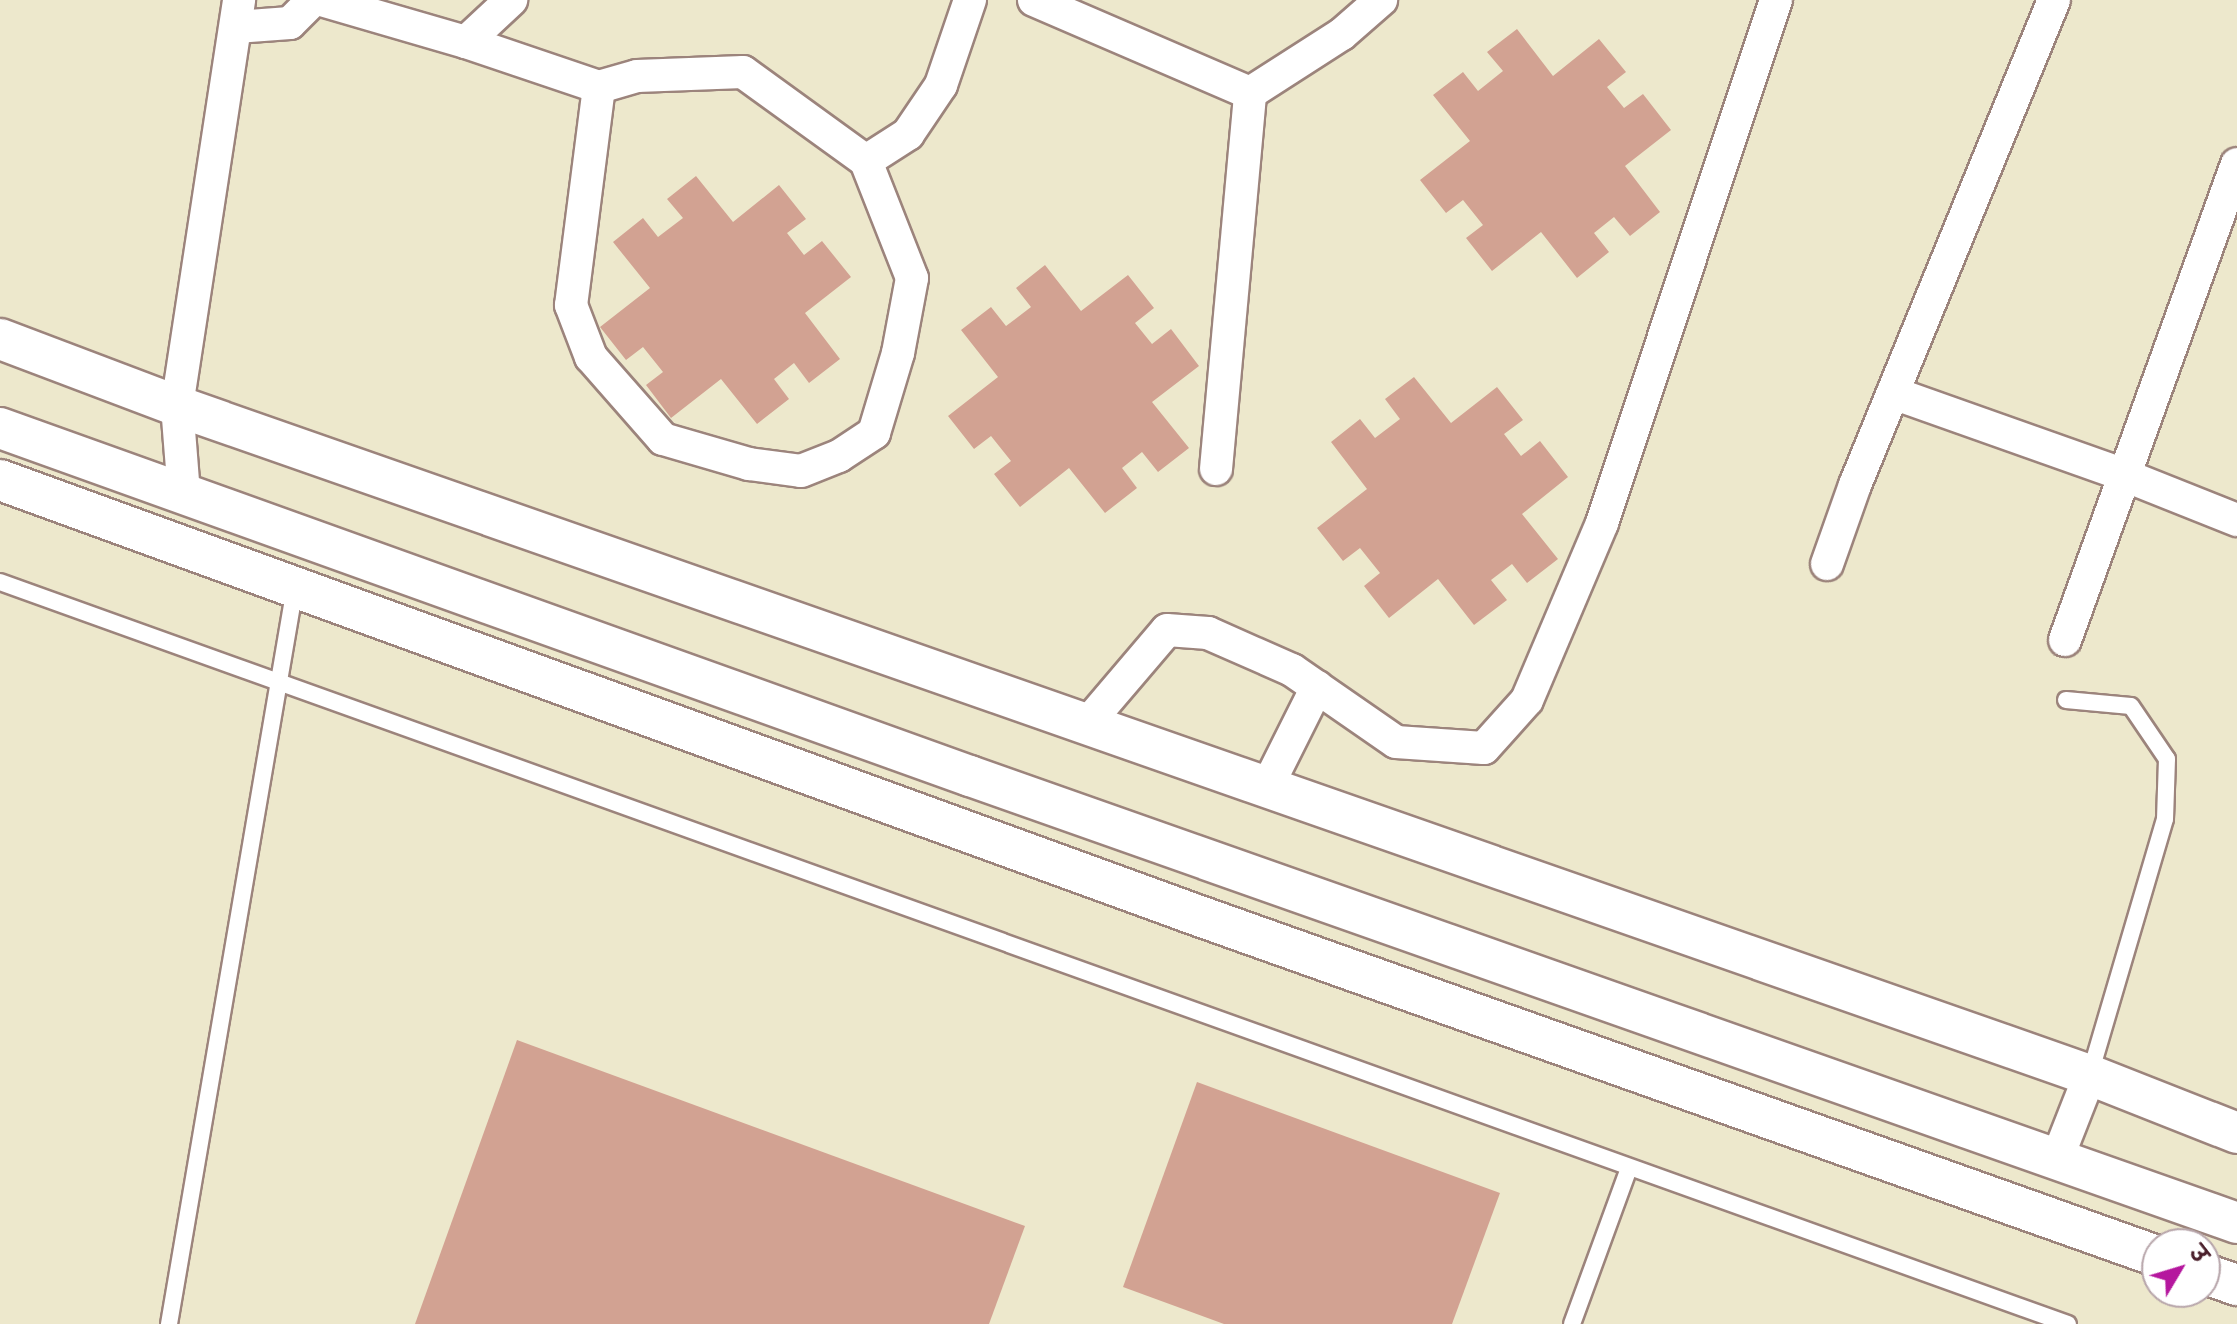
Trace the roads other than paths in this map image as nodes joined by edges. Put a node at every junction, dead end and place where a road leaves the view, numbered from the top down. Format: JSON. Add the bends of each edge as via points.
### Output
{"nodes":[{"id":1,"x":313,"y":0,"type":"edge"},
{"id":2,"x":321,"y":0,"type":"edge"},
{"id":3,"x":511,"y":0,"type":"edge"},
{"id":4,"x":970,"y":0,"type":"edge"},
{"id":5,"x":1034,"y":0,"type":"edge"},
{"id":6,"x":1381,"y":0,"type":"edge"},
{"id":7,"x":1776,"y":0,"type":"edge"},
{"id":8,"x":2054,"y":0,"type":"edge"},
{"id":9,"x":238,"y":14,"type":"edge"},
{"id":10,"x":466,"y":42,"type":"junction"},
{"id":11,"x":599,"y":87,"type":"junction"},
{"id":12,"x":1250,"y":93,"type":"junction"},
{"id":13,"x":866,"y":161,"type":"junction"},
{"id":14,"x":2237,"y":164,"type":"edge"},
{"id":15,"x":0,"y":339,"type":"edge"},
{"id":16,"x":1893,"y":393,"type":"junction"},
{"id":17,"x":177,"y":406,"type":"junction"},
{"id":18,"x":0,"y":428,"type":"edge"},
{"id":19,"x":1216,"y":469,"type":"dead end"},
{"id":20,"x":2124,"y":475,"type":"junction"},
{"id":21,"x":0,"y":480,"type":"edge"},
{"id":22,"x":184,"y":494,"type":"junction"},
{"id":23,"x":2237,"y":520,"type":"edge"},
{"id":24,"x":1827,"y":564,"type":"dead end"},
{"id":25,"x":0,"y":582,"type":"edge"},
{"id":26,"x":296,"y":585,"type":"junction"},
{"id":27,"x":2065,"y":640,"type":"dead end"},
{"id":28,"x":278,"y":681,"type":"junction"},
{"id":29,"x":1317,"y":687,"type":"junction"},
{"id":30,"x":2066,"y":700,"type":"dead end"},
{"id":31,"x":1087,"y":724,"type":"junction"},
{"id":32,"x":1267,"y":787,"type":"junction"},
{"id":33,"x":2090,"y":1075,"type":"junction"},
{"id":34,"x":2237,"y":1133,"type":"edge"},
{"id":35,"x":2057,"y":1159,"type":"junction"},
{"id":36,"x":1629,"y":1168,"type":"junction"},
{"id":37,"x":2237,"y":1223,"type":"edge"},
{"id":38,"x":2141,"y":1250,"type":"edge"},
{"id":39,"x":169,"y":1324,"type":"edge"},
{"id":40,"x":1572,"y":1324,"type":"edge"},
{"id":41,"x":2068,"y":1324,"type":"edge"}],
"edges":[{"from":1,"to":9,"type":"street","via":[[290,23]]},
{"from":2,"to":10,"type":"street"},
{"from":3,"to":10,"type":"street"},
{"from":4,"to":13,"type":"street","via":[[941,85],[908,134]]},
{"from":5,"to":12,"type":"street"},
{"from":6,"to":12,"type":"street","via":[[1342,34]]},
{"from":7,"to":29,"type":"street","via":[[1602,523],[1527,700],[1484,748],[1396,742]]},
{"from":8,"to":16,"type":"street"},
{"from":9,"to":17,"type":"street"},
{"from":10,"to":11,"type":"street"},
{"from":11,"to":13,"type":"street","via":[[637,76],[743,72]]},
{"from":11,"to":13,"type":"street","via":[[571,305],[591,357],[663,439],[749,464],[801,471],[839,456],[874,433],[898,353],[912,278]]},
{"from":12,"to":19,"type":"street"},
{"from":14,"to":20,"type":"street"},
{"from":15,"to":17,"type":"street"},
{"from":16,"to":20,"type":"street"},
{"from":16,"to":24,"type":"street"},
{"from":17,"to":22,"type":"street"},
{"from":17,"to":31,"type":"street"},
{"from":18,"to":22,"type":"street"},
{"from":20,"to":23,"type":"street"},
{"from":20,"to":27,"type":"street"},
{"from":21,"to":26,"type":"street"},
{"from":22,"to":35,"type":"street"},
{"from":25,"to":28,"type":"lane"},
{"from":26,"to":28,"type":"lane"},
{"from":26,"to":38,"type":"street","via":[[1188,912]]},
{"from":28,"to":36,"type":"lane"},
{"from":28,"to":39,"type":"lane"},
{"from":29,"to":31,"type":"street","via":[[1292,670],[1208,633],[1167,630]]},
{"from":29,"to":32,"type":"street"},
{"from":30,"to":33,"type":"lane","via":[[2131,706],[2167,759],[2165,819]]},
{"from":31,"to":32,"type":"street"},
{"from":32,"to":33,"type":"street"},
{"from":33,"to":34,"type":"street"},
{"from":33,"to":35,"type":"street"},
{"from":35,"to":37,"type":"street"},
{"from":36,"to":40,"type":"lane"},
{"from":36,"to":41,"type":"lane"}]}
